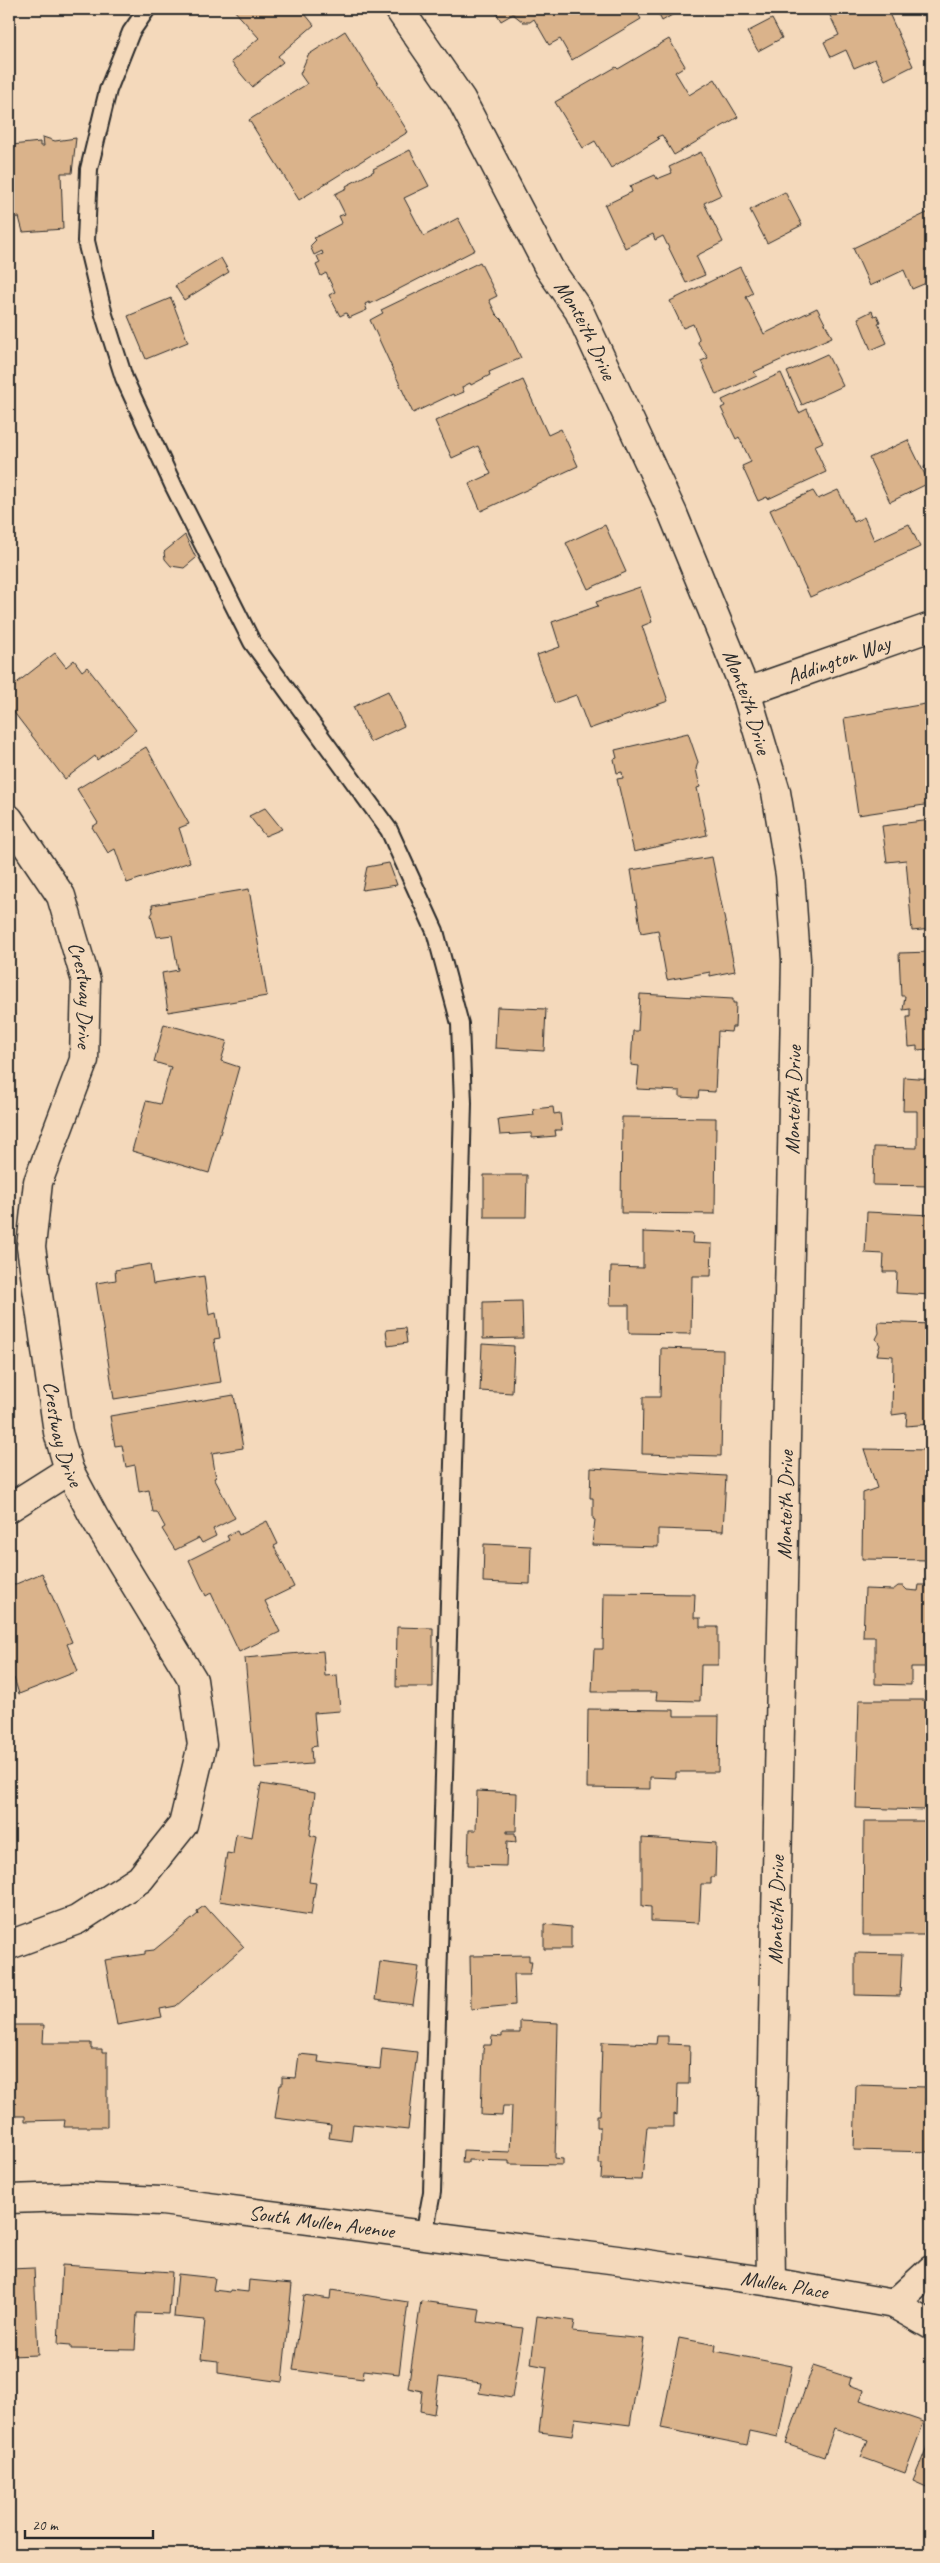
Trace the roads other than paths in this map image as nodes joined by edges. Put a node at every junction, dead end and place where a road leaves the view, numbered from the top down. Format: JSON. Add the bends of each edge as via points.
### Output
{"nodes":[{"id":1,"x":147,"y":9,"type":"edge"},
{"id":2,"x":399,"y":9,"type":"edge"},
{"id":3,"x":931,"y":627,"type":"edge"},
{"id":4,"x":746,"y":692,"type":"junction"},
{"id":5,"x":9,"y":818,"type":"edge"},
{"id":6,"x":69,"y":1470,"type":"junction"},
{"id":7,"x":9,"y":1508,"type":"edge"},
{"id":8,"x":9,"y":1945,"type":"edge"},
{"id":9,"x":9,"y":2199,"type":"edge"},
{"id":10,"x":424,"y":2235,"type":"junction"},
{"id":11,"x":633,"y":2262,"type":"joint"},
{"id":12,"x":931,"y":2270,"type":"edge"},
{"id":13,"x":771,"y":2282,"type":"junction"},
{"id":14,"x":894,"y":2304,"type":"junction"},
{"id":15,"x":931,"y":2325,"type":"edge"}],
"edges":[{"from":1,"to":10,"type":"lane","via":[[130,32],[108,90],[89,169],[86,241],[104,315],[124,378],[157,451],[252,642],[389,830],[435,931],[460,1024],[463,1103],[432,2192]]},
{"from":2,"to":4,"type":"street","name":"Monteith Drive","via":[[461,98],[549,268],[579,311],[674,514]]},
{"from":3,"to":4,"type":"street","name":"Addington Way"},
{"from":4,"to":13,"type":"street","name":"Monteith Drive","via":[[776,792],[790,876],[796,960]]},
{"from":5,"to":6,"type":"street","name":"Crestway Drive","via":[[61,896],[86,981],[84,1060],[38,1182],[31,1247],[58,1432]]},
{"from":6,"to":7,"type":"street"},
{"from":6,"to":8,"type":"street","name":"Crestway Drive","via":[[193,1680],[202,1745],[184,1825],[140,1880],[76,1920]]},
{"from":9,"to":10,"type":"street","name":"South Mullen Avenue","via":[[162,2200]]},
{"from":10,"to":11,"type":"street","name":"South Mullen Avenue"},
{"from":11,"to":13,"type":"street","name":"Mullen Place"},
{"from":12,"to":14,"type":"street"},
{"from":13,"to":14,"type":"street","name":"Mullen Place"},
{"from":14,"to":15,"type":"street","name":"Mullen Place"}]}
